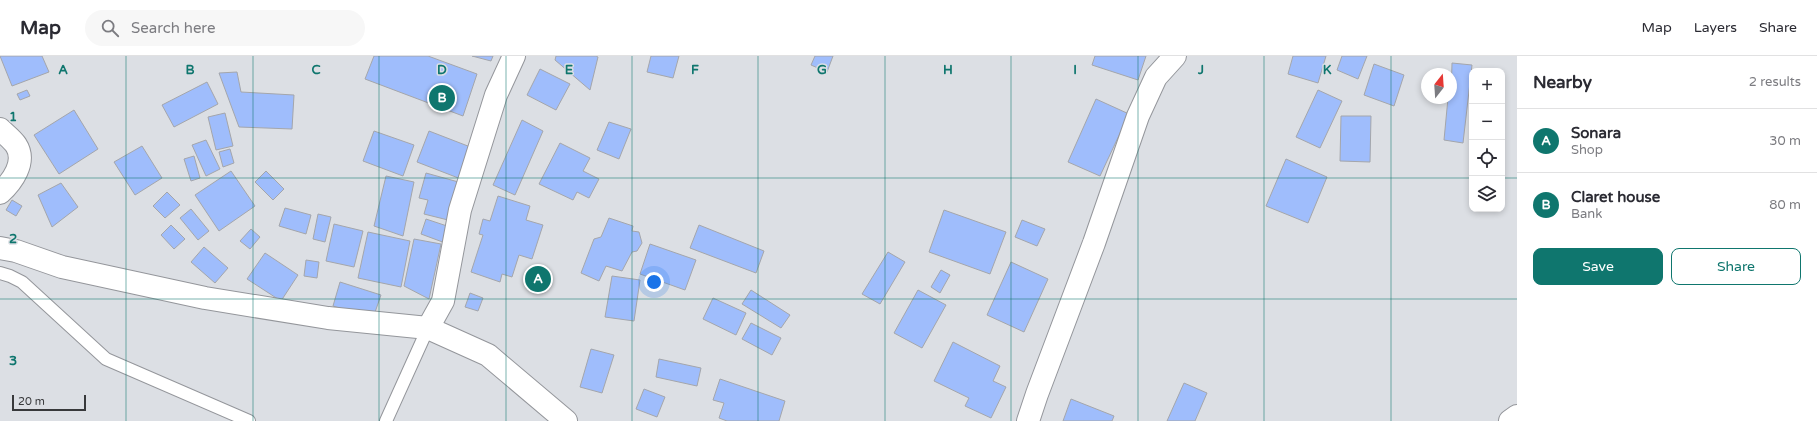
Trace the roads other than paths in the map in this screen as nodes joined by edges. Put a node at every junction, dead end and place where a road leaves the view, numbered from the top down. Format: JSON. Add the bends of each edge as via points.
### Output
{"nodes":[{"id":1,"x":514,"y":56,"type":"edge"},
{"id":2,"x":1175,"y":56,"type":"edge"},
{"id":3,"x":0,"y":129,"type":"edge"},
{"id":4,"x":0,"y":193,"type":"edge"},
{"id":5,"x":0,"y":248,"type":"edge"},
{"id":6,"x":0,"y":273,"type":"edge"},
{"id":7,"x":428,"y":328,"type":"junction"},
{"id":8,"x":1517,"y":416,"type":"edge"},
{"id":9,"x":249,"y":421,"type":"edge"},
{"id":10,"x":386,"y":421,"type":"edge"},
{"id":11,"x":566,"y":421,"type":"edge"},
{"id":12,"x":1028,"y":421,"type":"edge"},
{"id":13,"x":1510,"y":421,"type":"edge"}],
"edges":[{"from":1,"to":7,"type":"street","via":[[496,95],[460,210],[443,301]]},
{"from":2,"to":12,"type":"street","via":[[1156,77],[1138,116]]},
{"from":3,"to":4,"type":"street","via":[[16,145],[19,164],[13,179]]},
{"from":5,"to":7,"type":"street","via":[[62,267],[205,298],[328,318]]},
{"from":6,"to":9,"type":"lane","via":[[22,282],[106,359]]},
{"from":7,"to":10,"type":"lane"},
{"from":7,"to":11,"type":"street","via":[[488,355]]},
{"from":8,"to":13,"type":"street"}]}
